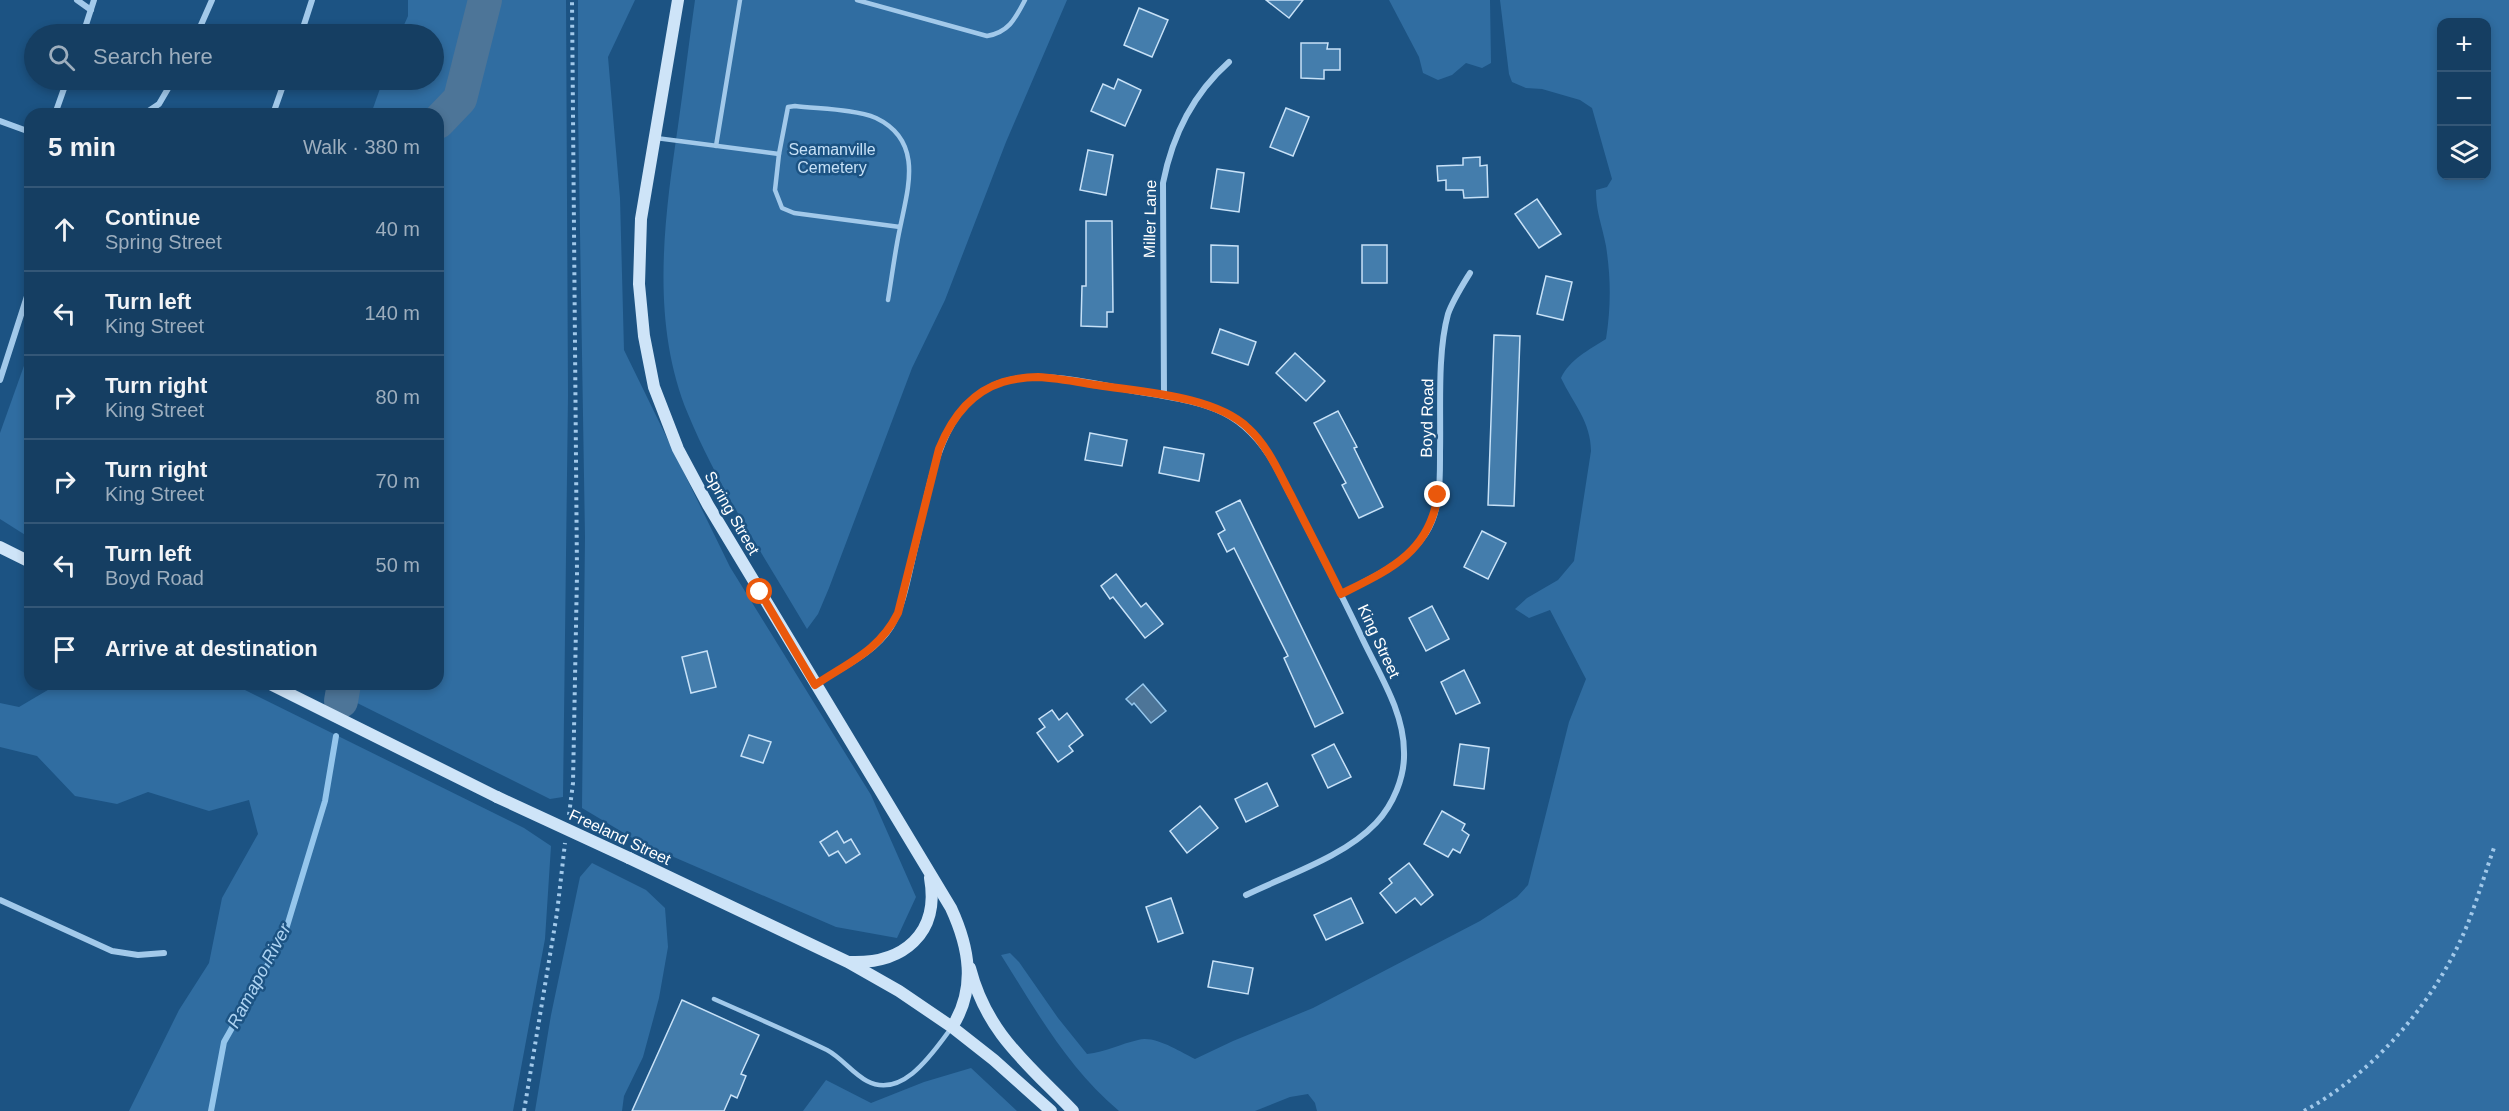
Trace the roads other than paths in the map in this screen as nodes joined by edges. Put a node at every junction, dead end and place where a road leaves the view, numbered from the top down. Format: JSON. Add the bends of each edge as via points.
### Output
{"nodes":[{"id":1,"x":77,"y":0,"type":"edge"},
{"id":2,"x":94,"y":0,"type":"edge"},
{"id":3,"x":212,"y":0,"type":"edge"},
{"id":4,"x":312,"y":0,"type":"edge"},
{"id":5,"x":678,"y":0,"type":"edge"},
{"id":6,"x":740,"y":0,"type":"edge"},
{"id":7,"x":857,"y":0,"type":"edge"},
{"id":8,"x":1024,"y":0,"type":"edge"},
{"id":9,"x":91,"y":10,"type":"junction"},
{"id":10,"x":86,"y":24,"type":"edge"},
{"id":11,"x":201,"y":24,"type":"edge"},
{"id":12,"x":304,"y":24,"type":"edge"},
{"id":13,"x":1229,"y":62,"type":"dead end"},
{"id":14,"x":64,"y":90,"type":"edge"},
{"id":15,"x":167,"y":90,"type":"edge"},
{"id":16,"x":281,"y":90,"type":"edge"},
{"id":17,"x":58,"y":108,"type":"edge"},
{"id":18,"x":153,"y":108,"type":"edge"},
{"id":19,"x":275,"y":108,"type":"edge"},
{"id":20,"x":0,"y":121,"type":"edge"},
{"id":21,"x":24,"y":130,"type":"edge"},
{"id":22,"x":654,"y":138,"type":"junction"},
{"id":23,"x":716,"y":146,"type":"junction"},
{"id":24,"x":779,"y":154,"type":"junction"},
{"id":25,"x":900,"y":227,"type":"junction"},
{"id":26,"x":1470,"y":273,"type":"dead end"},
{"id":27,"x":888,"y":300,"type":"dead end"},
{"id":28,"x":24,"y":306,"type":"edge"},
{"id":29,"x":0,"y":380,"type":"edge"},
{"id":30,"x":1164,"y":396,"type":"junction"},
{"id":31,"x":0,"y":547,"type":"edge"},
{"id":32,"x":24,"y":559,"type":"edge"},
{"id":33,"x":1341,"y":594,"type":"junction"},
{"id":34,"x":815,"y":685,"type":"junction"},
{"id":35,"x":282,"y":690,"type":"edge"},
{"id":36,"x":928,"y":868,"type":"junction"},
{"id":37,"x":1246,"y":895,"type":"dead end"},
{"id":38,"x":0,"y":900,"type":"edge"},
{"id":39,"x":164,"y":953,"type":"dead end"},
{"id":40,"x":848,"y":962,"type":"junction"},
{"id":41,"x":969,"y":962,"type":"junction"},
{"id":42,"x":714,"y":999,"type":"dead end"},
{"id":43,"x":952,"y":1027,"type":"junction"},
{"id":44,"x":1051,"y":1111,"type":"edge"},
{"id":45,"x":1073,"y":1111,"type":"edge"}],
"edges":[{"from":1,"to":9,"type":"street"},
{"from":2,"to":9,"type":"street"},
{"from":3,"to":11,"type":"street"},
{"from":4,"to":12,"type":"street"},
{"from":5,"to":22,"type":"street","name":"Spring Street"},
{"from":6,"to":23,"type":"lane"},
{"from":7,"to":8,"type":"lane","via":[[987,36],[1010,27]]},
{"from":9,"to":10,"type":"street"},
{"from":13,"to":30,"type":"street","name":"Miller Lane","via":[[1203,90],[1182,124],[1162,183]]},
{"from":14,"to":17,"type":"street"},
{"from":15,"to":18,"type":"street"},
{"from":16,"to":19,"type":"street"},
{"from":20,"to":21,"type":"street"},
{"from":22,"to":23,"type":"lane"},
{"from":22,"to":34,"type":"street","name":"Spring Street","via":[[641,219],[639,284],[654,387],[678,449],[708,505]]},
{"from":23,"to":24,"type":"lane"},
{"from":24,"to":25,"type":"lane","via":[[775,190],[787,211]]},
{"from":24,"to":25,"type":"lane","via":[[788,107],[877,119],[894,131],[910,163],[909,189]]},
{"from":25,"to":27,"type":"lane"},
{"from":26,"to":33,"type":"street","name":"Boyd Road","via":[[1449,313],[1444,333],[1439,483],[1428,531],[1392,568]]},
{"from":28,"to":29,"type":"street"},
{"from":30,"to":33,"type":"street","name":"King Street","via":[[1222,411],[1248,427],[1267,450]]},
{"from":30,"to":34,"type":"street","name":"King Street","via":[[1036,377],[1002,382],[975,397],[955,418],[939,449],[905,590],[891,628],[871,649]]},
{"from":31,"to":32,"type":"street"},
{"from":33,"to":37,"type":"street","name":"King Street","via":[[1395,706],[1404,753],[1401,777],[1383,815],[1353,843]]},
{"from":34,"to":36,"type":"street","name":"Spring Street"},
{"from":35,"to":40,"type":"street","name":"Freeland Street","bridge":true,"via":[[497,797]]},
{"from":36,"to":40,"type":"street","via":[[933,910],[919,936],[896,954],[867,963]]},
{"from":36,"to":41,"type":"street","name":"Spring Street","via":[[962,932]]},
{"from":38,"to":39,"type":"street","via":[[112,951]]},
{"from":40,"to":43,"type":"street","name":"Freeland Street"},
{"from":41,"to":43,"type":"street","name":"Spring Street","via":[[961,1005]]},
{"from":41,"to":45,"type":"street","via":[[982,1005],[1008,1045]]},
{"from":42,"to":43,"type":"lane","via":[[830,1052],[876,1085],[895,1082],[920,1068]]},
{"from":43,"to":44,"type":"street","name":"Freeland Street"}]}
